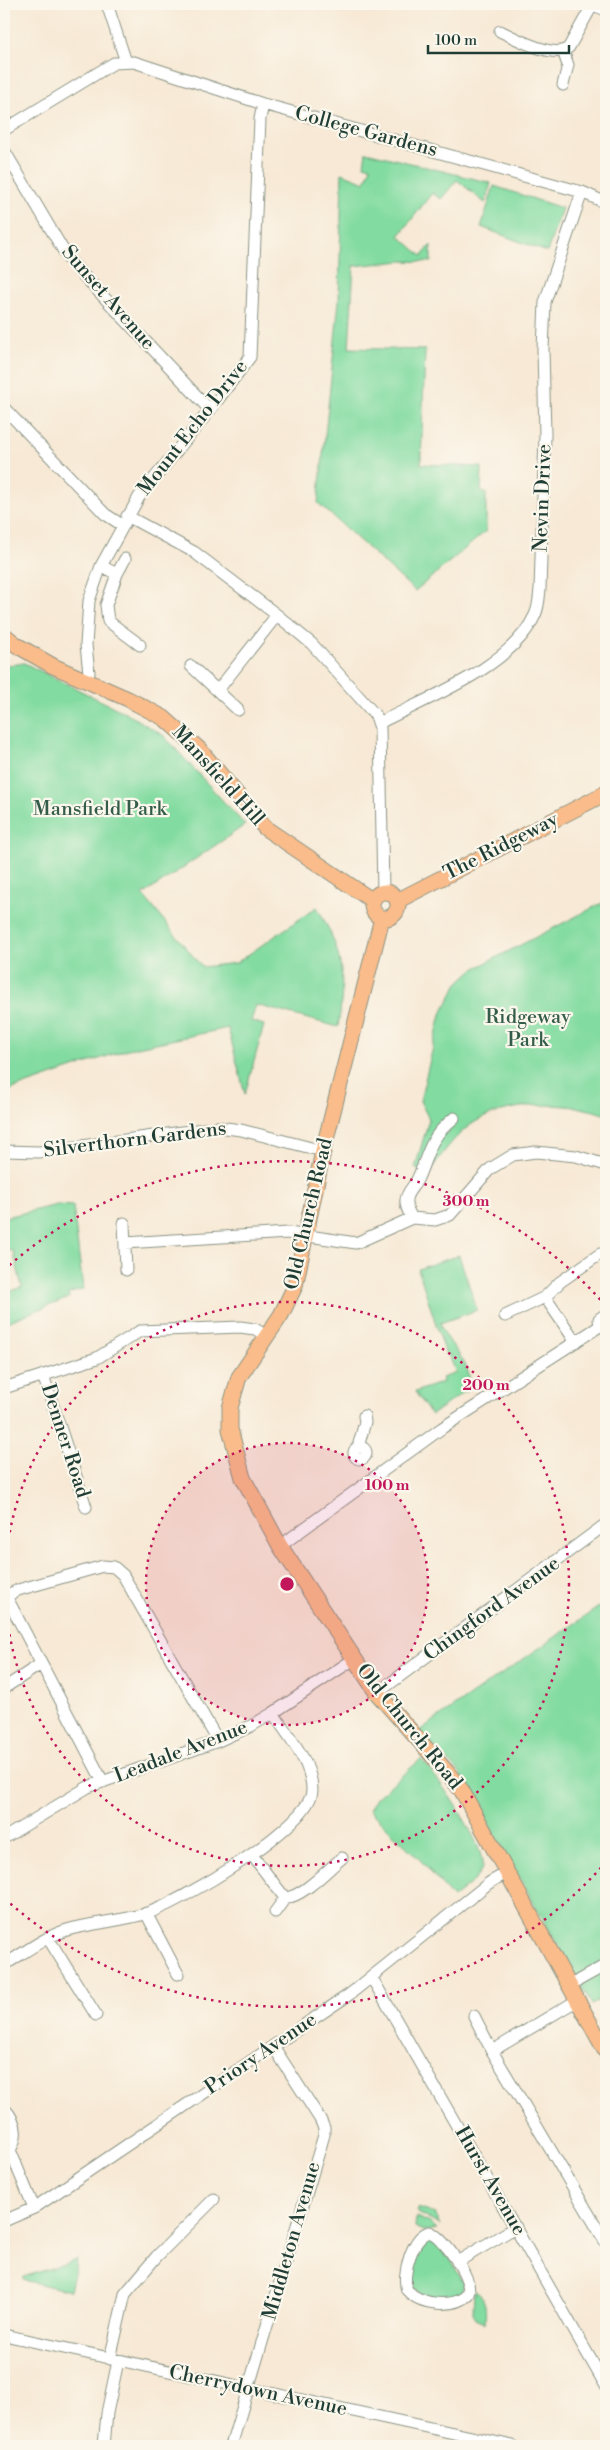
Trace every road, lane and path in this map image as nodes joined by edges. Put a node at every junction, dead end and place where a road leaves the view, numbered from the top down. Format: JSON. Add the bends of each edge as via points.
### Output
{"nodes":[{"id":1,"x":107,"y":4,"type":"edge"},
{"id":2,"x":593,"y":4,"type":"edge"},
{"id":3,"x":606,"y":10,"type":"edge"},
{"id":4,"x":500,"y":31,"type":"dead end"},
{"id":5,"x":563,"y":51,"type":"junction"},
{"id":6,"x":126,"y":62,"type":"junction"},
{"id":7,"x":563,"y":85,"type":"dead end"},
{"id":8,"x":264,"y":104,"type":"junction"},
{"id":9,"x":4,"y":130,"type":"edge"},
{"id":10,"x":4,"y":150,"type":"edge"},
{"id":11,"x":582,"y":192,"type":"junction"},
{"id":12,"x":606,"y":203,"type":"edge"},
{"id":13,"x":4,"y":408,"type":"edge"},
{"id":14,"x":210,"y":410,"type":"junction"},
{"id":15,"x":125,"y":521,"type":"junction"},
{"id":16,"x":124,"y":559,"type":"dead end"},
{"id":17,"x":101,"y":566,"type":"junction"},
{"id":18,"x":117,"y":574,"type":"junction"},
{"id":19,"x":277,"y":615,"type":"junction"},
{"id":20,"x":4,"y":635,"type":"edge"},
{"id":21,"x":140,"y":645,"type":"dead end"},
{"id":22,"x":191,"y":666,"type":"dead end"},
{"id":23,"x":86,"y":681,"type":"junction"},
{"id":24,"x":218,"y":690,"type":"junction"},
{"id":25,"x":238,"y":710,"type":"dead end"},
{"id":26,"x":379,"y":724,"type":"junction"},
{"id":27,"x":606,"y":793,"type":"edge"},
{"id":28,"x":378,"y":897,"type":"junction"},
{"id":29,"x":397,"y":901,"type":"junction"},
{"id":30,"x":382,"y":918,"type":"junction"},
{"id":31,"x":454,"y":1118,"type":"dead end"},
{"id":32,"x":5,"y":1151,"type":"edge"},
{"id":33,"x":323,"y":1152,"type":"junction"},
{"id":34,"x":606,"y":1164,"type":"edge"},
{"id":35,"x":412,"y":1218,"type":"junction"},
{"id":36,"x":124,"y":1223,"type":"dead end"},
{"id":37,"x":304,"y":1235,"type":"junction"},
{"id":38,"x":125,"y":1243,"type":"junction"},
{"id":39,"x":600,"y":1254,"type":"dead end"},
{"id":40,"x":126,"y":1270,"type":"dead end"},
{"id":41,"x":545,"y":1298,"type":"junction"},
{"id":42,"x":606,"y":1314,"type":"edge"},
{"id":43,"x":505,"y":1316,"type":"dead end"},
{"id":44,"x":603,"y":1327,"type":"edge"},
{"id":45,"x":267,"y":1336,"type":"junction"},
{"id":46,"x":576,"y":1342,"type":"junction"},
{"id":47,"x":44,"y":1375,"type":"junction"},
{"id":48,"x":4,"y":1388,"type":"edge"},
{"id":49,"x":364,"y":1416,"type":"dead end"},
{"id":50,"x":372,"y":1479,"type":"junction"},
{"id":51,"x":86,"y":1507,"type":"dead end"},
{"id":52,"x":606,"y":1524,"type":"edge"},
{"id":53,"x":280,"y":1546,"type":"junction"},
{"id":54,"x":5,"y":1594,"type":"edge"},
{"id":55,"x":354,"y":1659,"type":"junction"},
{"id":56,"x":41,"y":1664,"type":"junction"},
{"id":57,"x":4,"y":1688,"type":"edge"},
{"id":58,"x":377,"y":1693,"type":"junction"},
{"id":59,"x":273,"y":1713,"type":"junction"},
{"id":60,"x":218,"y":1741,"type":"junction"},
{"id":61,"x":103,"y":1782,"type":"junction"},
{"id":62,"x":4,"y":1838,"type":"edge"},
{"id":63,"x":252,"y":1855,"type":"junction"},
{"id":64,"x":342,"y":1858,"type":"dead end"},
{"id":65,"x":508,"y":1872,"type":"junction"},
{"id":66,"x":285,"y":1898,"type":"junction"},
{"id":67,"x":276,"y":1912,"type":"dead end"},
{"id":68,"x":146,"y":1913,"type":"junction"},
{"id":69,"x":48,"y":1938,"type":"junction"},
{"id":70,"x":4,"y":1965,"type":"edge"},
{"id":71,"x":606,"y":1965,"type":"edge"},
{"id":72,"x":178,"y":1974,"type":"dead end"},
{"id":73,"x":372,"y":1978,"type":"junction"},
{"id":74,"x":570,"y":1987,"type":"junction"},
{"id":75,"x":579,"y":2004,"type":"junction"},
{"id":76,"x":96,"y":2015,"type":"dead end"},
{"id":77,"x":474,"y":2016,"type":"dead end"},
{"id":78,"x":273,"y":2046,"type":"junction"},
{"id":79,"x":606,"y":2050,"type":"edge"},
{"id":80,"x":492,"y":2051,"type":"junction"},
{"id":81,"x":4,"y":2108,"type":"edge"},
{"id":82,"x":7,"y":2150,"type":"edge"},
{"id":83,"x":214,"y":2199,"type":"dead end"},
{"id":84,"x":34,"y":2208,"type":"junction"},
{"id":85,"x":4,"y":2221,"type":"edge"},
{"id":86,"x":516,"y":2227,"type":"junction"},
{"id":87,"x":606,"y":2243,"type":"edge"},
{"id":88,"x":457,"y":2262,"type":"junction"},
{"id":89,"x":4,"y":2335,"type":"edge"},
{"id":90,"x":114,"y":2360,"type":"junction"},
{"id":91,"x":606,"y":2386,"type":"edge"},
{"id":92,"x":249,"y":2388,"type":"junction"},
{"id":93,"x":104,"y":2446,"type":"edge"},
{"id":94,"x":231,"y":2446,"type":"edge"},
{"id":95,"x":513,"y":2446,"type":"edge"}],
"edges":[{"from":1,"to":6,"type":"street"},
{"from":2,"to":3,"type":"street"},
{"from":2,"to":5,"type":"street","via":[[569,47]]},
{"from":4,"to":5,"type":"street","via":[[543,49]]},
{"from":5,"to":7,"type":"street","via":[[568,65]]},
{"from":6,"to":8,"type":"street","name":"College Gardens","via":[[148,66]]},
{"from":6,"to":9,"type":"street","via":[[108,67]]},
{"from":8,"to":11,"type":"street","name":"College Gardens"},
{"from":8,"to":14,"type":"street","name":"Mount Echo Drive","via":[[260,119],[250,357]]},
{"from":10,"to":14,"type":"street","name":"Sunset Avenue","via":[[68,260]]},
{"from":11,"to":12,"type":"street","name":"College Gardens"},
{"from":11,"to":26,"type":"street","name":"Nevin Drive","via":[[545,302],[540,589],[536,613],[522,636],[499,658],[477,673]]},
{"from":13,"to":15,"type":"street","via":[[105,514]]},
{"from":14,"to":15,"type":"street","name":"Mount Echo Drive","via":[[139,497]]},
{"from":15,"to":17,"type":"street","name":"Mount Echo Drive"},
{"from":15,"to":19,"type":"street","via":[[194,552]]},
{"from":16,"to":18,"type":"street"},
{"from":17,"to":18,"type":"street"},
{"from":17,"to":23,"type":"street","name":"Mount Echo Drive","via":[[88,601],[86,645],[89,673]]},
{"from":18,"to":21,"type":"street","via":[[106,605],[108,621]]},
{"from":19,"to":24,"type":"street"},
{"from":19,"to":26,"type":"street","via":[[312,644],[376,716]]},
{"from":20,"to":23,"type":"main road","name":"Mansfield Hill","via":[[29,653]]},
{"from":22,"to":24,"type":"street"},
{"from":23,"to":28,"type":"main road","name":"Mansfield Hill","via":[[149,710],[176,727],[199,749],[265,828]]},
{"from":24,"to":25,"type":"street"},
{"from":26,"to":28,"type":"street"},
{"from":27,"to":29,"type":"main road","name":"The Ridgeway"},
{"from":28,"to":29,"type":"main road","via":[[393,895]]},
{"from":28,"to":30,"type":"main road","via":[[374,912]]},
{"from":29,"to":30,"type":"main road","name":"Old Church Road","via":[[397,910]]},
{"from":30,"to":33,"type":"main road","name":"Old Church Road"},
{"from":31,"to":35,"type":"street","via":[[439,1130],[428,1148],[421,1172],[406,1197]]},
{"from":32,"to":33,"type":"street","name":"Silverthorn Gardens","via":[[39,1152],[218,1127]]},
{"from":33,"to":37,"type":"main road","name":"Old Church Road"},
{"from":34,"to":35,"type":"street","via":[[576,1156],[536,1152],[513,1155],[490,1169],[450,1215],[435,1220]]},
{"from":35,"to":37,"type":"street","via":[[356,1244]]},
{"from":36,"to":38,"type":"street"},
{"from":37,"to":38,"type":"street","via":[[288,1233]]},
{"from":37,"to":45,"type":"main road","name":"Old Church Road","via":[[295,1286]]},
{"from":38,"to":40,"type":"street"},
{"from":39,"to":41,"type":"street","via":[[560,1282]]},
{"from":41,"to":43,"type":"street"},
{"from":41,"to":46,"type":"street"},
{"from":42,"to":44,"type":"street","via":[[599,1318]]},
{"from":44,"to":46,"type":"street"},
{"from":45,"to":47,"type":"street","via":[[247,1328],[140,1331],[102,1356]]},
{"from":45,"to":53,"type":"main road","name":"Old Church Road","via":[[239,1377],[230,1408],[230,1429],[244,1478]]},
{"from":46,"to":50,"type":"street","via":[[442,1428]]},
{"from":47,"to":48,"type":"street"},
{"from":47,"to":51,"type":"street","name":"Denner Road"},
{"from":49,"to":50,"type":"street","via":[[358,1447],[366,1452],[362,1459]]},
{"from":50,"to":53,"type":"street"},
{"from":52,"to":58,"type":"street","name":"Chingford Avenue"},
{"from":53,"to":55,"type":"main road","name":"Old Church Road"},
{"from":54,"to":56,"type":"street"},
{"from":54,"to":60,"type":"street","via":[[103,1566],[114,1567],[123,1575]]},
{"from":55,"to":58,"type":"main road","name":"Old Church Road"},
{"from":55,"to":59,"type":"street","name":"Leadale Avenue"},
{"from":56,"to":57,"type":"street"},
{"from":56,"to":61,"type":"street"},
{"from":58,"to":65,"type":"main road","name":"Old Church Road","via":[[462,1791]]},
{"from":59,"to":60,"type":"street","name":"Leadale Avenue"},
{"from":59,"to":63,"type":"street","via":[[308,1768],[312,1791],[301,1814]]},
{"from":60,"to":61,"type":"street","name":"Leadale Avenue"},
{"from":61,"to":62,"type":"street","name":"Leadale Avenue","via":[[56,1805]]},
{"from":63,"to":66,"type":"street"},
{"from":63,"to":68,"type":"street"},
{"from":64,"to":66,"type":"street","via":[[301,1892]]},
{"from":65,"to":73,"type":"street","name":"Priory Avenue","via":[[489,1883]]},
{"from":65,"to":74,"type":"main road","name":"Old Church Road"},
{"from":66,"to":67,"type":"street"},
{"from":68,"to":69,"type":"street","via":[[67,1930]]},
{"from":68,"to":72,"type":"street"},
{"from":69,"to":70,"type":"street"},
{"from":69,"to":76,"type":"street"},
{"from":71,"to":74,"type":"street"},
{"from":73,"to":78,"type":"street","name":"Priory Avenue"},
{"from":73,"to":86,"type":"street","name":"Hurst Avenue"},
{"from":74,"to":75,"type":"main road","name":"Old Church Road"},
{"from":75,"to":79,"type":"main road","name":"Old Church Road"},
{"from":75,"to":80,"type":"street","via":[[571,2004]]},
{"from":77,"to":80,"type":"street"},
{"from":78,"to":84,"type":"street","name":"Priory Avenue"},
{"from":78,"to":92,"type":"street","name":"Middleton Avenue","via":[[320,2119],[324,2135]]},
{"from":80,"to":87,"type":"street"},
{"from":81,"to":82,"type":"street","via":[[16,2130],[16,2140]]},
{"from":82,"to":84,"type":"street"},
{"from":83,"to":90,"type":"street","via":[[157,2256],[125,2294]]},
{"from":84,"to":85,"type":"street","name":"Priory Avenue"},
{"from":86,"to":88,"type":"street"},
{"from":86,"to":91,"type":"street","name":"Hurst Avenue"},
{"from":88,"to":88,"type":"street","via":[[441,2238],[430,2232],[424,2233],[415,2244],[405,2278],[407,2290],[426,2300],[446,2304],[459,2302],[470,2289]]},
{"from":89,"to":90,"type":"street","name":"Cherrydown Avenue"},
{"from":90,"to":92,"type":"street","name":"Cherrydown Avenue"},
{"from":90,"to":93,"type":"street"},
{"from":92,"to":94,"type":"street","name":"Middleton Avenue"},
{"from":92,"to":95,"type":"street","name":"Cherrydown Avenue"}]}
